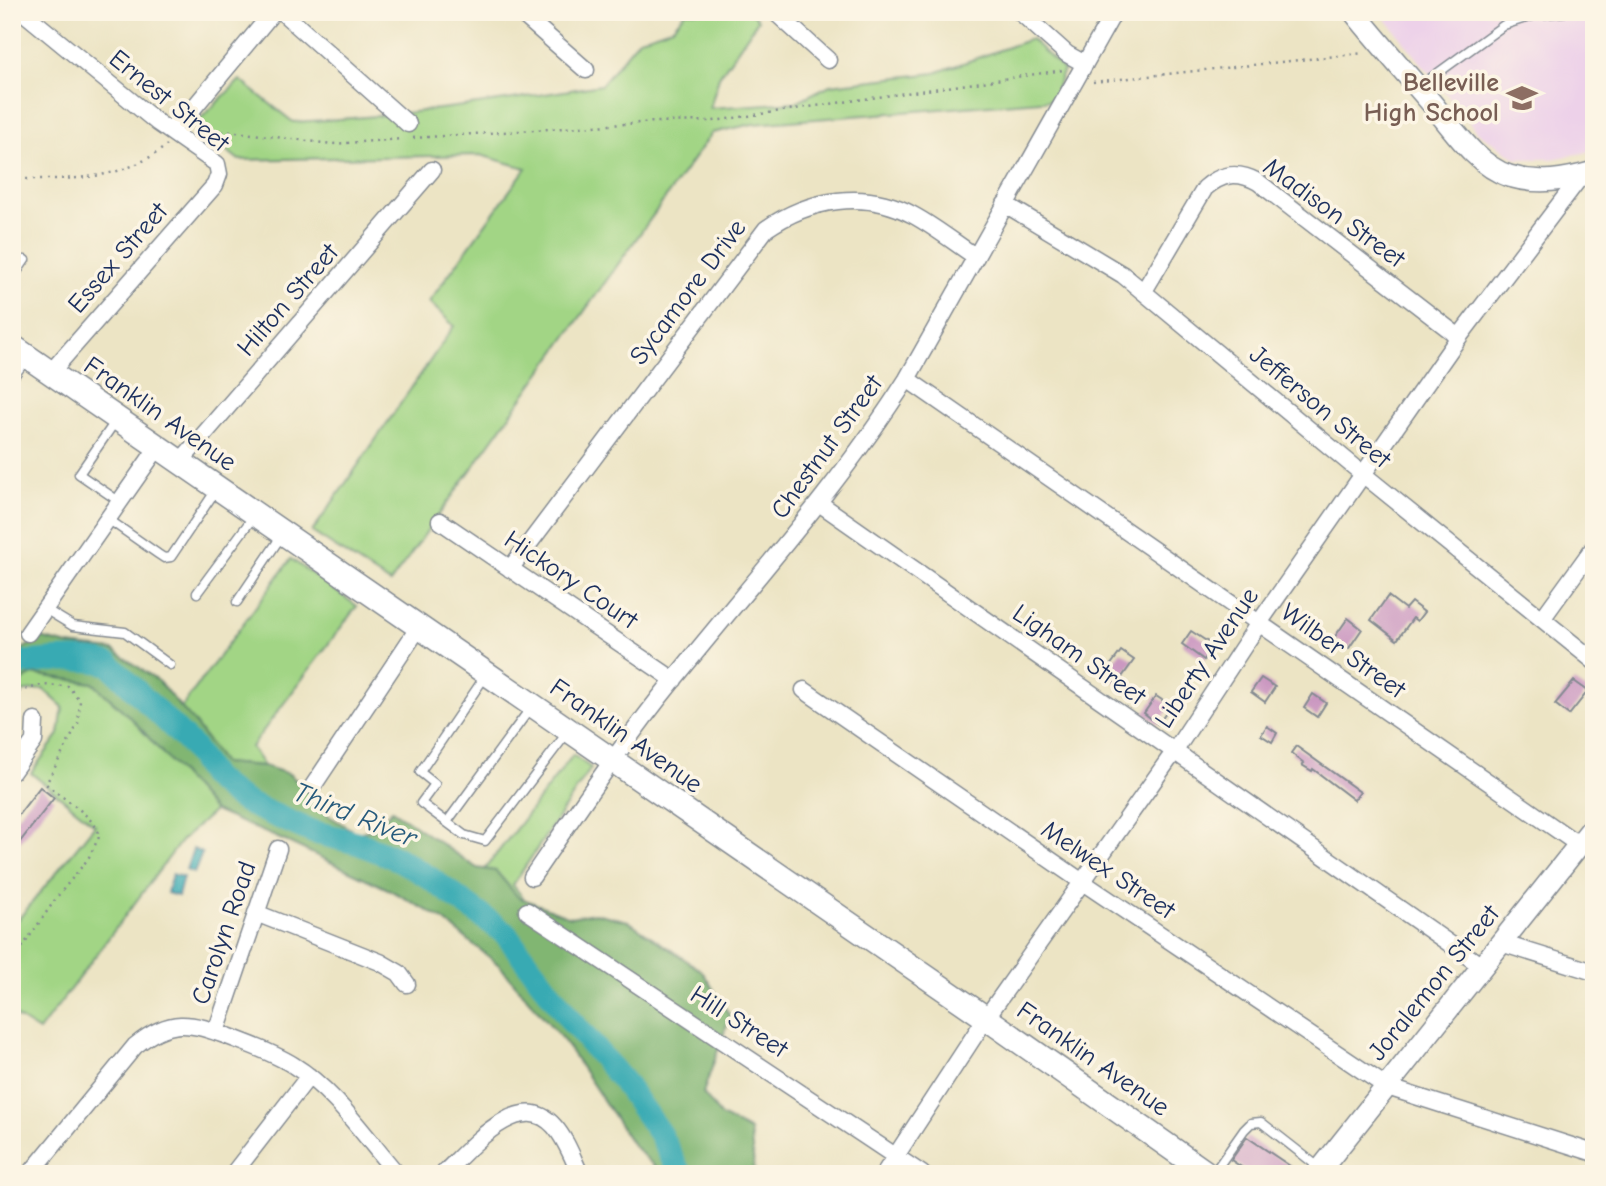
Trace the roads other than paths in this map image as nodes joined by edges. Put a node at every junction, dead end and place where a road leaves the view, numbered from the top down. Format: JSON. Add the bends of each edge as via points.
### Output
{"nodes":[{"id":1,"x":23,"y":12,"type":"edge"},
{"id":2,"x":273,"y":12,"type":"edge"},
{"id":3,"x":282,"y":12,"type":"edge"},
{"id":4,"x":520,"y":12,"type":"edge"},
{"id":5,"x":775,"y":12,"type":"edge"},
{"id":6,"x":1020,"y":12,"type":"edge"},
{"id":7,"x":1114,"y":12,"type":"edge"},
{"id":8,"x":1354,"y":12,"type":"edge"},
{"id":9,"x":1564,"y":12,"type":"edge"},
{"id":10,"x":828,"y":60,"type":"dead end"},
{"id":11,"x":586,"y":70,"type":"dead end"},
{"id":12,"x":1081,"y":70,"type":"junction"},
{"id":13,"x":1418,"y":88,"type":"junction"},
{"id":14,"x":408,"y":124,"type":"dead end"},
{"id":15,"x":174,"y":132,"type":"junction"},
{"id":16,"x":432,"y":170,"type":"dead end"},
{"id":17,"x":219,"y":174,"type":"joint"},
{"id":18,"x":1587,"y":174,"type":"edge"},
{"id":19,"x":1006,"y":204,"type":"junction"},
{"id":20,"x":976,"y":257,"type":"junction"},
{"id":21,"x":25,"y":260,"type":"dead end"},
{"id":22,"x":12,"y":279,"type":"edge"},
{"id":23,"x":1144,"y":291,"type":"junction"},
{"id":24,"x":1459,"y":337,"type":"junction"},
{"id":25,"x":16,"y":358,"type":"edge"},
{"id":26,"x":51,"y":372,"type":"junction"},
{"id":27,"x":906,"y":379,"type":"junction"},
{"id":28,"x":117,"y":418,"type":"junction"},
{"id":29,"x":158,"y":447,"type":"junction"},
{"id":30,"x":180,"y":462,"type":"junction"},
{"id":31,"x":1364,"y":475,"type":"junction"},
{"id":32,"x":218,"y":487,"type":"junction"},
{"id":33,"x":120,"y":502,"type":"junction"},
{"id":34,"x":819,"y":503,"type":"junction"},
{"id":35,"x":255,"y":514,"type":"junction"},
{"id":36,"x":108,"y":519,"type":"junction"},
{"id":37,"x":440,"y":521,"type":"dead end"},
{"id":38,"x":283,"y":533,"type":"junction"},
{"id":39,"x":1594,"y":547,"type":"edge"},
{"id":40,"x":510,"y":569,"type":"junction"},
{"id":41,"x":197,"y":593,"type":"dead end"},
{"id":42,"x":237,"y":601,"type":"dead end"},
{"id":43,"x":45,"y":609,"type":"junction"},
{"id":44,"x":1542,"y":620,"type":"junction"},
{"id":45,"x":1259,"y":623,"type":"junction"},
{"id":46,"x":419,"y":627,"type":"junction"},
{"id":47,"x":28,"y":633,"type":"dead end"},
{"id":48,"x":1594,"y":661,"type":"edge"},
{"id":49,"x":170,"y":665,"type":"dead end"},
{"id":50,"x":487,"y":674,"type":"junction"},
{"id":51,"x":674,"y":680,"type":"junction"},
{"id":52,"x":804,"y":690,"type":"dead end"},
{"id":53,"x":533,"y":706,"type":"junction"},
{"id":54,"x":35,"y":721,"type":"dead end"},
{"id":55,"x":569,"y":731,"type":"junction"},
{"id":56,"x":1174,"y":752,"type":"junction"},
{"id":57,"x":611,"y":760,"type":"junction"},
{"id":58,"x":12,"y":772,"type":"edge"},
{"id":59,"x":313,"y":786,"type":"dead end"},
{"id":60,"x":447,"y":822,"type":"junction"},
{"id":61,"x":1594,"y":826,"type":"edge"},
{"id":62,"x":1579,"y":845,"type":"junction"},
{"id":63,"x":278,"y":849,"type":"dead end"},
{"id":64,"x":532,"y":877,"type":"dead end"},
{"id":65,"x":1081,"y":881,"type":"junction"},
{"id":66,"x":527,"y":911,"type":"dead end"},
{"id":67,"x":256,"y":913,"type":"junction"},
{"id":68,"x":1501,"y":943,"type":"junction"},
{"id":69,"x":1483,"y":967,"type":"junction"},
{"id":70,"x":1594,"y":972,"type":"edge"},
{"id":71,"x":407,"y":984,"type":"dead end"},
{"id":72,"x":986,"y":1018,"type":"junction"},
{"id":73,"x":216,"y":1032,"type":"junction"},
{"id":74,"x":309,"y":1076,"type":"junction"},
{"id":75,"x":1387,"y":1087,"type":"junction"},
{"id":76,"x":1594,"y":1153,"type":"edge"},
{"id":77,"x":896,"y":1155,"type":"junction"},
{"id":78,"x":1195,"y":1170,"type":"edge"},
{"id":79,"x":1320,"y":1172,"type":"edge"},
{"id":80,"x":30,"y":1174,"type":"edge"},
{"id":81,"x":233,"y":1174,"type":"edge"},
{"id":82,"x":397,"y":1174,"type":"edge"},
{"id":83,"x":443,"y":1174,"type":"edge"},
{"id":84,"x":580,"y":1174,"type":"edge"},
{"id":85,"x":884,"y":1174,"type":"edge"},
{"id":86,"x":922,"y":1174,"type":"edge"},
{"id":87,"x":1213,"y":1174,"type":"edge"}],
"edges":[{"from":1,"to":15,"type":"street","name":"Ernest Street"},
{"from":2,"to":15,"type":"street"},
{"from":3,"to":14,"type":"street"},
{"from":4,"to":11,"type":"street"},
{"from":5,"to":10,"type":"street"},
{"from":6,"to":12,"type":"street"},
{"from":7,"to":12,"type":"street","name":"Chestnut Street"},
{"from":8,"to":13,"type":"street"},
{"from":9,"to":13,"type":"lane","via":[[1504,25]]},
{"from":12,"to":19,"type":"street","name":"Chestnut Street"},
{"from":13,"to":18,"type":"street","via":[[1466,143],[1508,176],[1563,181]]},
{"from":15,"to":17,"type":"street","name":"Ernest Street","via":[[216,164]]},
{"from":16,"to":30,"type":"street","name":"Hilton Street"},
{"from":17,"to":26,"type":"street","name":"Essex Street","via":[[215,185]]},
{"from":18,"to":24,"type":"street","name":"Liberty Avenue"},
{"from":19,"to":20,"type":"street","name":"Chestnut Street"},
{"from":19,"to":23,"type":"street","name":"Jefferson Street"},
{"from":20,"to":27,"type":"street","name":"Chestnut Street"},
{"from":20,"to":40,"type":"street","name":"Sycamore Drive","via":[[913,215],[873,202],[823,203],[803,208],[765,229]]},
{"from":21,"to":22,"type":"lane"},
{"from":23,"to":24,"type":"street","name":"Madison Street","via":[[1205,188],[1225,175],[1237,174],[1258,182]]},
{"from":23,"to":31,"type":"street","name":"Jefferson Street"},
{"from":24,"to":31,"type":"street","name":"Liberty Avenue"},
{"from":25,"to":26,"type":"main road","name":"Franklin Avenue"},
{"from":26,"to":28,"type":"main road","name":"Franklin Avenue"},
{"from":27,"to":34,"type":"street","name":"Chestnut Street","via":[[873,433]]},
{"from":27,"to":45,"type":"street","name":"Wilber Street"},
{"from":28,"to":29,"type":"main road","name":"Franklin Avenue"},
{"from":28,"to":33,"type":"lane","via":[[79,474]]},
{"from":29,"to":30,"type":"main road","name":"Franklin Avenue"},
{"from":29,"to":33,"type":"street"},
{"from":30,"to":32,"type":"main road","name":"Franklin Avenue"},
{"from":31,"to":44,"type":"street","name":"Jefferson Street"},
{"from":31,"to":45,"type":"street","name":"Liberty Avenue"},
{"from":32,"to":35,"type":"main road","name":"Franklin Avenue"},
{"from":32,"to":36,"type":"lane","via":[[171,557],[163,558]]},
{"from":33,"to":36,"type":"street"},
{"from":34,"to":51,"type":"street","name":"Chestnut Street"},
{"from":34,"to":56,"type":"street","name":"Ligham Street"},
{"from":35,"to":38,"type":"main road","name":"Franklin Avenue"},
{"from":35,"to":41,"type":"lane"},
{"from":36,"to":43,"type":"street"},
{"from":37,"to":40,"type":"street","name":"Hickory Court"},
{"from":38,"to":42,"type":"lane"},
{"from":38,"to":46,"type":"main road","name":"Franklin Avenue"},
{"from":39,"to":44,"type":"street"},
{"from":40,"to":51,"type":"street","name":"Hickory Court"},
{"from":43,"to":47,"type":"street"},
{"from":43,"to":49,"type":"lane","via":[[73,626],[125,632]]},
{"from":44,"to":48,"type":"street","name":"Jefferson Street"},
{"from":45,"to":56,"type":"street","name":"Liberty Avenue"},
{"from":45,"to":62,"type":"street","name":"Wilber Street"},
{"from":46,"to":50,"type":"main road","name":"Franklin Avenue"},
{"from":46,"to":59,"type":"street"},
{"from":50,"to":53,"type":"main road","name":"Franklin Avenue"},
{"from":50,"to":60,"type":"lane","via":[[420,772],[435,784],[421,803]]},
{"from":51,"to":57,"type":"street","name":"Chestnut Street"},
{"from":52,"to":65,"type":"street","name":"Melwex Street"},
{"from":53,"to":55,"type":"main road","name":"Franklin Avenue"},
{"from":53,"to":60,"type":"lane"},
{"from":54,"to":58,"type":"street","via":[[34,741]]},
{"from":55,"to":57,"type":"main road","name":"Franklin Avenue"},
{"from":55,"to":60,"type":"lane","via":[[485,841],[464,835]]},
{"from":56,"to":65,"type":"street","name":"Liberty Avenue"},
{"from":56,"to":69,"type":"street","name":"Ligham Street"},
{"from":57,"to":64,"type":"street","name":"Chestnut Street"},
{"from":57,"to":72,"type":"main road","name":"Franklin Avenue"},
{"from":61,"to":62,"type":"street","name":"Joralemon Street"},
{"from":62,"to":68,"type":"street","name":"Joralemon Street"},
{"from":63,"to":67,"type":"street","name":"Carolyn Road"},
{"from":65,"to":72,"type":"street","name":"Liberty Avenue"},
{"from":65,"to":75,"type":"street","name":"Melwex Street"},
{"from":66,"to":77,"type":"street","name":"Hill Street"},
{"from":67,"to":71,"type":"street","via":[[380,962]]},
{"from":67,"to":73,"type":"street","name":"Carolyn Road"},
{"from":68,"to":69,"type":"street","name":"Joralemon Street"},
{"from":68,"to":70,"type":"street"},
{"from":69,"to":75,"type":"street","name":"Joralemon Street"},
{"from":72,"to":77,"type":"street","name":"Liberty Avenue"},
{"from":72,"to":78,"type":"main road","name":"Franklin Avenue"},
{"from":73,"to":74,"type":"street","via":[[273,1054]]},
{"from":73,"to":80,"type":"street","name":"Carolyn Road","via":[[188,1025],[152,1032],[135,1045]]},
{"from":74,"to":81,"type":"street"},
{"from":74,"to":82,"type":"street"},
{"from":75,"to":76,"type":"street","name":"Melwex Street"},
{"from":75,"to":79,"type":"street","name":"Joralemon Street"},
{"from":77,"to":85,"type":"street","name":"Liberty Avenue"},
{"from":77,"to":86,"type":"street","name":"Hill Street"},
{"from":79,"to":87,"type":"lane","via":[[1261,1122],[1244,1129]]},
{"from":83,"to":84,"type":"street","via":[[501,1121],[533,1114],[554,1126]]}]}
